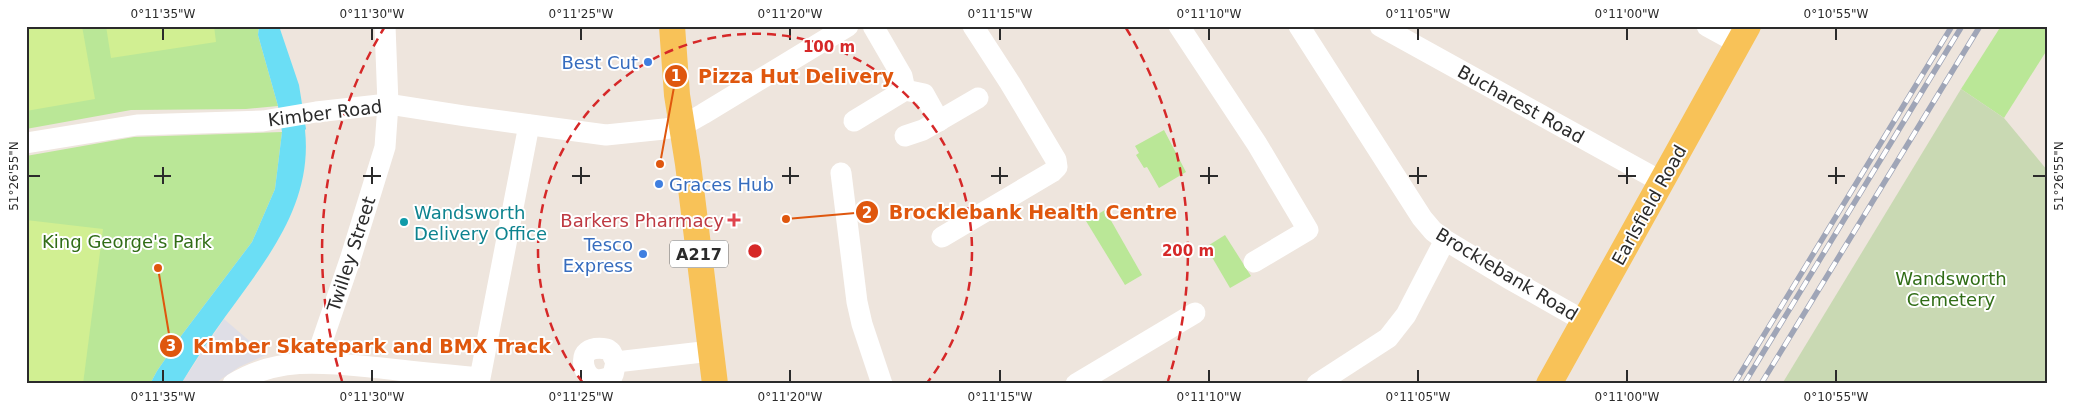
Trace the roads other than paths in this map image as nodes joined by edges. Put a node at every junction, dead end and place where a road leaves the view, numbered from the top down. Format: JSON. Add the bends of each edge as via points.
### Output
{"nodes":[{"id":1,"x":385,"y":26,"type":"edge"},
{"id":2,"x":672,"y":26,"type":"edge"},
{"id":3,"x":848,"y":26,"type":"edge"},
{"id":4,"x":873,"y":26,"type":"edge"},
{"id":5,"x":973,"y":26,"type":"edge"},
{"id":6,"x":1179,"y":26,"type":"edge"},
{"id":7,"x":1299,"y":26,"type":"edge"},
{"id":8,"x":1380,"y":26,"type":"edge"},
{"id":9,"x":1707,"y":26,"type":"edge"},
{"id":10,"x":1743,"y":35,"type":"edge"},
{"id":11,"x":905,"y":90,"type":"junction"},
{"id":12,"x":978,"y":98,"type":"dead end"},
{"id":13,"x":388,"y":104,"type":"junction"},
{"id":14,"x":939,"y":120,"type":"junction"},
{"id":15,"x":854,"y":121,"type":"dead end"},
{"id":16,"x":529,"y":125,"type":"junction"},
{"id":17,"x":682,"y":126,"type":"junction"},
{"id":18,"x":905,"y":136,"type":"dead end"},
{"id":19,"x":26,"y":143,"type":"edge"},
{"id":20,"x":840,"y":173,"type":"dead end"},
{"id":21,"x":1662,"y":182,"type":"junction"},
{"id":22,"x":942,"y":237,"type":"dead end"},
{"id":23,"x":1445,"y":240,"type":"junction"},
{"id":24,"x":1254,"y":262,"type":"dead end"},
{"id":25,"x":1195,"y":313,"type":"dead end"},
{"id":26,"x":1584,"y":321,"type":"junction"},
{"id":27,"x":711,"y":350,"type":"junction"},
{"id":28,"x":315,"y":362,"type":"junction"},
{"id":29,"x":616,"y":362,"type":"dead end"},
{"id":30,"x":1343,"y":377,"type":"edge"},
{"id":31,"x":233,"y":384,"type":"edge"},
{"id":32,"x":715,"y":384,"type":"edge"},
{"id":33,"x":882,"y":384,"type":"edge"},
{"id":34,"x":1076,"y":384,"type":"edge"},
{"id":35,"x":1317,"y":384,"type":"edge"},
{"id":36,"x":1549,"y":384,"type":"edge"}],
"edges":[{"from":1,"to":13,"type":"street","name":"Twilley Street"},
{"from":2,"to":17,"type":"main road","number":"A217"},
{"from":3,"to":17,"type":"street"},
{"from":4,"to":11,"type":"street","via":[[902,76]]},
{"from":5,"to":22,"type":"street","via":[[1056,160],[1057,167]]},
{"from":6,"to":24,"type":"street","via":[[1257,144],[1308,230]]},
{"from":7,"to":23,"type":"street","name":"Brocklebank Road","via":[[1422,218]]},
{"from":8,"to":21,"type":"street","name":"Bucharest Road"},
{"from":9,"to":10,"type":"street"},
{"from":10,"to":21,"type":"main road","name":"Earlsfield Road"},
{"from":11,"to":14,"type":"street","via":[[924,94]]},
{"from":11,"to":15,"type":"street"},
{"from":12,"to":14,"type":"street"},
{"from":13,"to":16,"type":"street","name":"Kimber Road"},
{"from":13,"to":19,"type":"street","name":"Kimber Road","via":[[244,122],[137,125]]},
{"from":13,"to":28,"type":"street","name":"Twilley Street","via":[[378,170]]},
{"from":14,"to":18,"type":"street"},
{"from":16,"to":17,"type":"street","name":"Kimber Road","via":[[606,135]]},
{"from":16,"to":28,"type":"street","via":[[480,378]]},
{"from":17,"to":27,"type":"main road","number":"A217"},
{"from":20,"to":33,"type":"street","via":[[857,302]]},
{"from":21,"to":26,"type":"main road","name":"Earlsfield Road"},
{"from":23,"to":26,"type":"street","name":"Brocklebank Road"},
{"from":23,"to":30,"type":"street","via":[[1406,315],[1388,338]]},
{"from":25,"to":34,"type":"street"},
{"from":26,"to":36,"type":"main road","name":"Earlsfield Road"},
{"from":27,"to":29,"type":"street"},
{"from":27,"to":32,"type":"main road","number":"A217"},
{"from":28,"to":31,"type":"street","via":[[254,372]]},
{"from":30,"to":35,"type":"street"}]}
